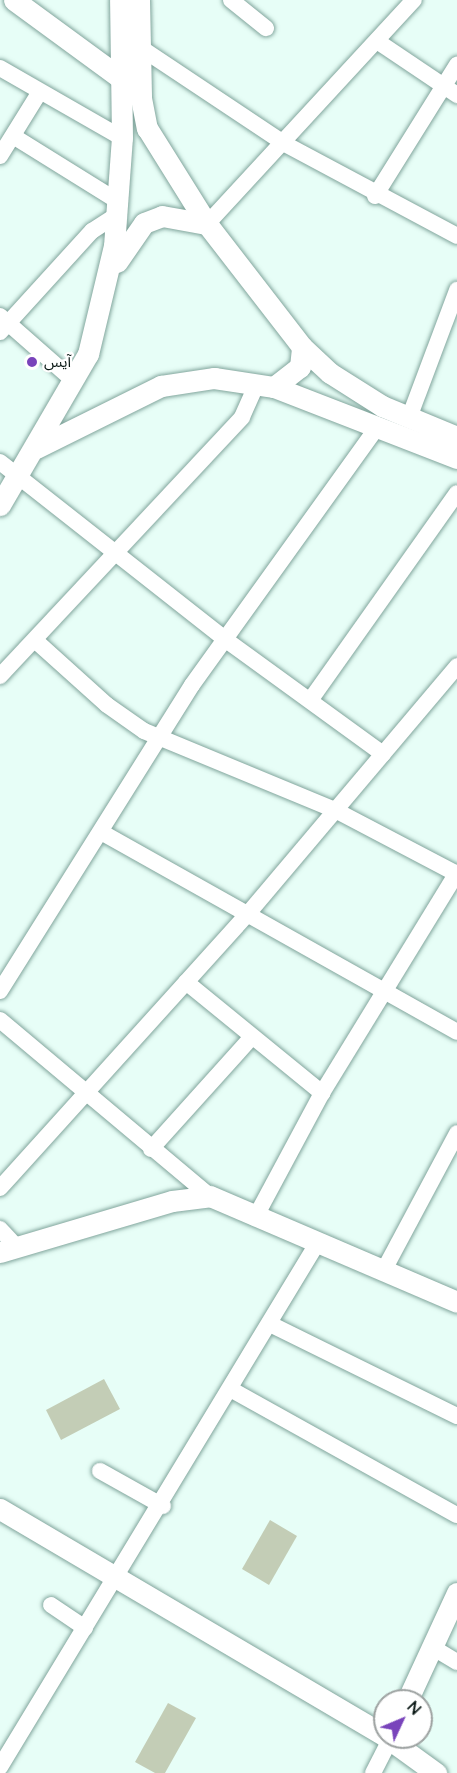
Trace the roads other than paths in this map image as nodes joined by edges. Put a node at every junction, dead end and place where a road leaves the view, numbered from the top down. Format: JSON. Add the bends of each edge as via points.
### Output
{"nodes":[{"id":1,"x":14,"y":0,"type":"edge"},
{"id":2,"x":120,"y":0,"type":"edge"},
{"id":3,"x":139,"y":0,"type":"edge"},
{"id":4,"x":231,"y":0,"type":"edge"},
{"id":5,"x":414,"y":0,"type":"edge"},
{"id":6,"x":266,"y":28,"type":"dead end"},
{"id":7,"x":376,"y":41,"type":"junction"},
{"id":8,"x":138,"y":46,"type":"junction"},
{"id":9,"x":457,"y":65,"type":"edge"},
{"id":10,"x":0,"y":69,"type":"edge"},
{"id":11,"x":118,"y":76,"type":"junction"},
{"id":12,"x":451,"y":92,"type":"edge"},
{"id":13,"x":39,"y":93,"type":"junction"},
{"id":14,"x":13,"y":136,"type":"junction"},
{"id":15,"x":122,"y":138,"type":"junction"},
{"id":16,"x":285,"y":144,"type":"junction"},
{"id":17,"x":0,"y":156,"type":"edge"},
{"id":18,"x":375,"y":196,"type":"junction"},
{"id":19,"x":118,"y":208,"type":"junction"},
{"id":20,"x":207,"y":224,"type":"junction"},
{"id":21,"x":457,"y":236,"type":"edge"},
{"id":22,"x":102,"y":287,"type":"junction"},
{"id":23,"x":457,"y":290,"type":"edge"},
{"id":24,"x":3,"y":324,"type":"edge"},
{"id":25,"x":302,"y":347,"type":"junction"},
{"id":26,"x":74,"y":381,"type":"junction"},
{"id":27,"x":265,"y":387,"type":"junction"},
{"id":28,"x":409,"y":418,"type":"junction"},
{"id":29,"x":378,"y":426,"type":"junction"},
{"id":30,"x":457,"y":437,"type":"edge"},
{"id":31,"x":36,"y":448,"type":"junction"},
{"id":32,"x":457,"y":458,"type":"edge"},
{"id":33,"x":0,"y":462,"type":"edge"},
{"id":34,"x":17,"y":477,"type":"junction"},
{"id":35,"x":457,"y":493,"type":"edge"},
{"id":36,"x":0,"y":505,"type":"edge"},
{"id":37,"x":117,"y":553,"type":"junction"},
{"id":38,"x":226,"y":640,"type":"junction"},
{"id":39,"x":37,"y":642,"type":"junction"},
{"id":40,"x":457,"y":666,"type":"edge"},
{"id":41,"x":0,"y":676,"type":"edge"},
{"id":42,"x":311,"y":699,"type":"junction"},
{"id":43,"x":159,"y":735,"type":"junction"},
{"id":44,"x":383,"y":754,"type":"junction"},
{"id":45,"x":335,"y":810,"type":"junction"},
{"id":46,"x":101,"y":832,"type":"junction"},
{"id":47,"x":457,"y":874,"type":"edge"},
{"id":48,"x":246,"y":916,"type":"junction"},
{"id":49,"x":186,"y":982,"type":"junction"},
{"id":50,"x":386,"y":990,"type":"junction"},
{"id":51,"x":0,"y":991,"type":"edge"},
{"id":52,"x":0,"y":1020,"type":"edge"},
{"id":53,"x":457,"y":1032,"type":"edge"},
{"id":54,"x":251,"y":1038,"type":"junction"},
{"id":55,"x":322,"y":1093,"type":"junction"},
{"id":56,"x":87,"y":1095,"type":"junction"},
{"id":57,"x":457,"y":1133,"type":"edge"},
{"id":58,"x":151,"y":1149,"type":"junction"},
{"id":59,"x":0,"y":1188,"type":"edge"},
{"id":60,"x":210,"y":1196,"type":"junction"},
{"id":61,"x":255,"y":1218,"type":"junction"},
{"id":62,"x":0,"y":1229,"type":"edge"},
{"id":63,"x":318,"y":1242,"type":"junction"},
{"id":64,"x":9,"y":1250,"type":"edge"},
{"id":65,"x":384,"y":1270,"type":"junction"},
{"id":66,"x":457,"y":1302,"type":"edge"},
{"id":67,"x":272,"y":1325,"type":"junction"},
{"id":68,"x":232,"y":1390,"type":"junction"},
{"id":69,"x":457,"y":1416,"type":"edge"},
{"id":70,"x":100,"y":1471,"type":"dead end"},
{"id":71,"x":162,"y":1506,"type":"junction"},
{"id":72,"x":0,"y":1509,"type":"edge"},
{"id":73,"x":457,"y":1515,"type":"edge"},
{"id":74,"x":117,"y":1576,"type":"junction"},
{"id":75,"x":457,"y":1593,"type":"edge"},
{"id":76,"x":51,"y":1605,"type":"dead end"},
{"id":77,"x":85,"y":1628,"type":"junction"},
{"id":78,"x":432,"y":1647,"type":"junction"},
{"id":79,"x":457,"y":1662,"type":"edge"},
{"id":80,"x":413,"y":1689,"type":"edge"},
{"id":81,"x":373,"y":1728,"type":"edge"},
{"id":82,"x":383,"y":1749,"type":"edge"},
{"id":83,"x":404,"y":1749,"type":"edge"},
{"id":84,"x":0,"y":1767,"type":"edge"},
{"id":85,"x":373,"y":1773,"type":"edge"},
{"id":86,"x":436,"y":1773,"type":"edge"}],
"edges":[{"from":1,"to":11,"type":"street"},
{"from":2,"to":11,"type":"street"},
{"from":3,"to":8,"type":"street"},
{"from":4,"to":6,"type":"street"},
{"from":5,"to":7,"type":"street"},
{"from":7,"to":12,"type":"street"},
{"from":7,"to":16,"type":"street"},
{"from":8,"to":16,"type":"street"},
{"from":8,"to":20,"type":"street","via":[[147,128]]},
{"from":9,"to":12,"type":"street"},
{"from":10,"to":13,"type":"street"},
{"from":11,"to":15,"type":"street"},
{"from":12,"to":18,"type":"street"},
{"from":13,"to":14,"type":"street"},
{"from":13,"to":15,"type":"street"},
{"from":14,"to":17,"type":"street"},
{"from":14,"to":19,"type":"street"},
{"from":15,"to":19,"type":"street"},
{"from":16,"to":18,"type":"street"},
{"from":16,"to":20,"type":"street"},
{"from":18,"to":21,"type":"street"},
{"from":19,"to":22,"type":"street"},
{"from":19,"to":24,"type":"street"},
{"from":20,"to":22,"type":"street","via":[[176,216],[144,223]]},
{"from":20,"to":25,"type":"street"},
{"from":22,"to":26,"type":"street","via":[[88,354]]},
{"from":23,"to":28,"type":"street"},
{"from":24,"to":26,"type":"street"},
{"from":25,"to":27,"type":"street","via":[[300,367]]},
{"from":25,"to":28,"type":"street","via":[[345,384]]},
{"from":26,"to":31,"type":"street"},
{"from":27,"to":29,"type":"street"},
{"from":27,"to":31,"type":"street","via":[[214,378],[161,386]]},
{"from":27,"to":37,"type":"street"},
{"from":28,"to":30,"type":"street"},
{"from":29,"to":32,"type":"street"},
{"from":29,"to":38,"type":"street"},
{"from":31,"to":34,"type":"street"},
{"from":33,"to":34,"type":"street"},
{"from":34,"to":36,"type":"street"},
{"from":34,"to":37,"type":"street"},
{"from":35,"to":42,"type":"street"},
{"from":37,"to":38,"type":"street"},
{"from":37,"to":39,"type":"street"},
{"from":38,"to":42,"type":"street"},
{"from":38,"to":43,"type":"street"},
{"from":39,"to":41,"type":"street"},
{"from":39,"to":43,"type":"street","via":[[119,716]]},
{"from":40,"to":44,"type":"street"},
{"from":42,"to":44,"type":"street"},
{"from":43,"to":45,"type":"street"},
{"from":43,"to":46,"type":"street"},
{"from":44,"to":45,"type":"street"},
{"from":45,"to":47,"type":"street"},
{"from":45,"to":48,"type":"street"},
{"from":46,"to":48,"type":"street"},
{"from":46,"to":51,"type":"street"},
{"from":47,"to":50,"type":"street"},
{"from":48,"to":49,"type":"street"},
{"from":48,"to":50,"type":"street"},
{"from":49,"to":54,"type":"street"},
{"from":49,"to":56,"type":"street"},
{"from":50,"to":53,"type":"street"},
{"from":50,"to":55,"type":"street"},
{"from":52,"to":56,"type":"street"},
{"from":54,"to":55,"type":"street"},
{"from":54,"to":58,"type":"street"},
{"from":55,"to":61,"type":"street"},
{"from":56,"to":58,"type":"street"},
{"from":56,"to":59,"type":"street"},
{"from":57,"to":65,"type":"street"},
{"from":58,"to":60,"type":"street"},
{"from":60,"to":61,"type":"street"},
{"from":60,"to":64,"type":"street","via":[[172,1201]]},
{"from":61,"to":63,"type":"street"},
{"from":62,"to":64,"type":"street"},
{"from":63,"to":65,"type":"street"},
{"from":63,"to":67,"type":"street"},
{"from":65,"to":66,"type":"street"},
{"from":67,"to":68,"type":"street"},
{"from":67,"to":69,"type":"street"},
{"from":68,"to":71,"type":"street"},
{"from":68,"to":73,"type":"street"},
{"from":70,"to":71,"type":"street"},
{"from":71,"to":74,"type":"street"},
{"from":72,"to":74,"type":"street"},
{"from":74,"to":77,"type":"street"},
{"from":74,"to":81,"type":"street"},
{"from":75,"to":78,"type":"street"},
{"from":76,"to":77,"type":"street"},
{"from":77,"to":84,"type":"street"},
{"from":78,"to":79,"type":"street"},
{"from":78,"to":80,"type":"street"},
{"from":82,"to":85,"type":"street"},
{"from":83,"to":86,"type":"street"}]}
